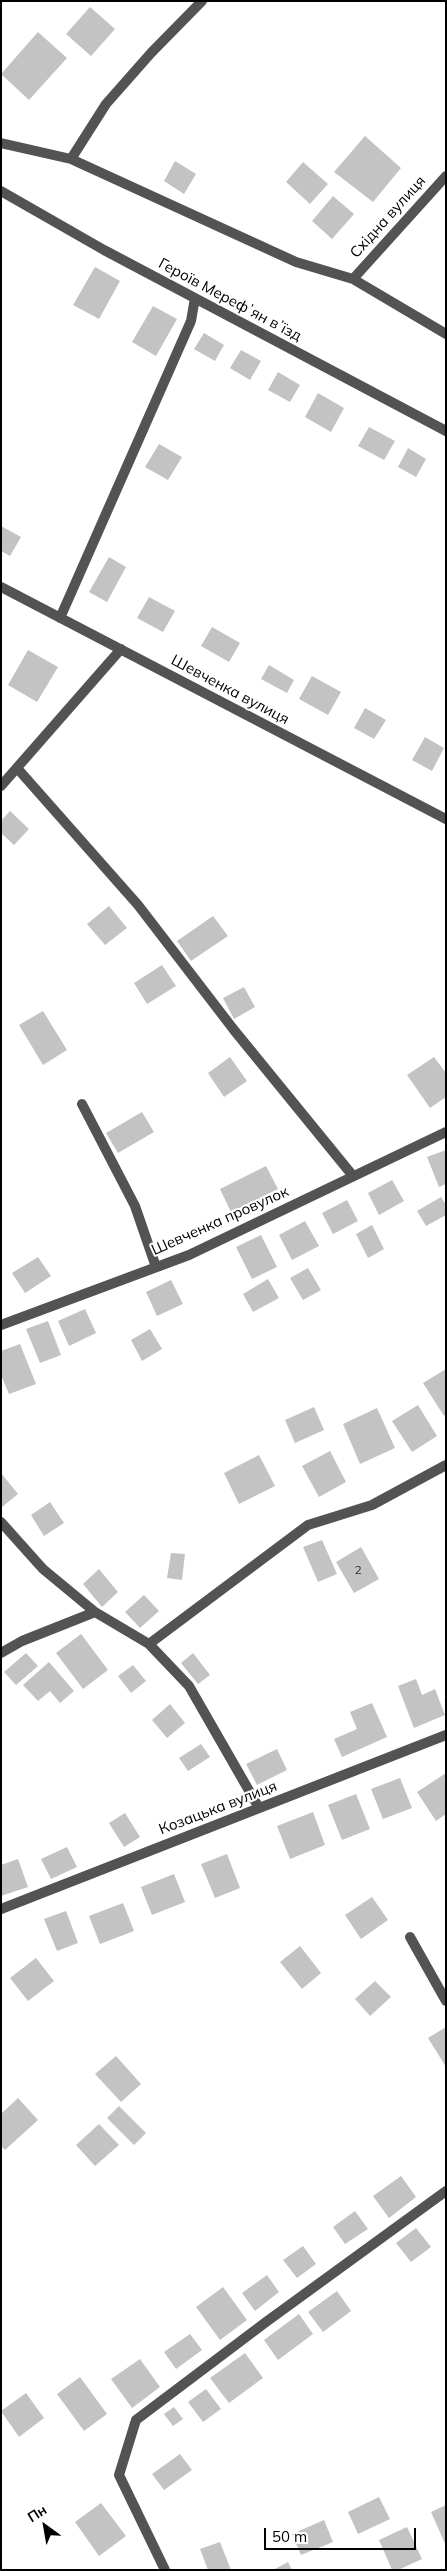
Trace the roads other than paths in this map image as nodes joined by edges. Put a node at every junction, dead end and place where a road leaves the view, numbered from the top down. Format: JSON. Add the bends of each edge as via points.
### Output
{"nodes":[{"id":1,"x":202,"y":1,"type":"edge"},
{"id":2,"x":1,"y":143,"type":"edge"},
{"id":3,"x":71,"y":159,"type":"junction"},
{"id":4,"x":446,"y":176,"type":"edge"},
{"id":5,"x":1,"y":191,"type":"edge"},
{"id":6,"x":353,"y":279,"type":"junction"},
{"id":7,"x":195,"y":298,"type":"junction"},
{"id":8,"x":446,"y":334,"type":"edge"},
{"id":9,"x":446,"y":431,"type":"edge"},
{"id":10,"x":1,"y":587,"type":"edge"},
{"id":11,"x":60,"y":618,"type":"junction"},
{"id":12,"x":120,"y":649,"type":"junction"},
{"id":13,"x":17,"y":768,"type":"junction"},
{"id":14,"x":1,"y":786,"type":"edge"},
{"id":15,"x":446,"y":819,"type":"edge"},
{"id":16,"x":82,"y":1104,"type":"dead end"},
{"id":17,"x":446,"y":1132,"type":"edge"},
{"id":18,"x":353,"y":1176,"type":"junction"},
{"id":19,"x":156,"y":1267,"type":"junction"},
{"id":20,"x":1,"y":1325,"type":"edge"},
{"id":21,"x":446,"y":1466,"type":"edge"},
{"id":22,"x":1,"y":1522,"type":"edge"},
{"id":23,"x":95,"y":1612,"type":"junction"},
{"id":24,"x":149,"y":1644,"type":"junction"},
{"id":25,"x":1,"y":1653,"type":"edge"},
{"id":26,"x":446,"y":1735,"type":"edge"},
{"id":27,"x":259,"y":1808,"type":"junction"},
{"id":28,"x":1,"y":1909,"type":"edge"},
{"id":29,"x":410,"y":1937,"type":"dead end"},
{"id":30,"x":446,"y":2001,"type":"edge"},
{"id":31,"x":446,"y":2191,"type":"edge"},
{"id":32,"x":165,"y":2570,"type":"edge"}],
"edges":[{"from":1,"to":3,"type":"street","via":[[106,104]]},
{"from":2,"to":3,"type":"street"},
{"from":3,"to":6,"type":"street","via":[[296,262]]},
{"from":4,"to":6,"type":"street","name":"Східна вулиця"},
{"from":5,"to":7,"type":"street","name":"Героїв Мерефʼян вʼїзд"},
{"from":6,"to":8,"type":"street"},
{"from":7,"to":9,"type":"street","name":"Героїв Мерефʼян вʼїзд"},
{"from":7,"to":11,"type":"street","via":[[191,321]]},
{"from":10,"to":11,"type":"street","name":"Шевченка вулиця"},
{"from":11,"to":12,"type":"street","name":"Шевченка вулиця"},
{"from":12,"to":13,"type":"street"},
{"from":12,"to":15,"type":"street","name":"Шевченка вулиця"},
{"from":13,"to":14,"type":"street"},
{"from":13,"to":18,"type":"street","via":[[138,905]]},
{"from":16,"to":19,"type":"street","via":[[135,1206]]},
{"from":17,"to":18,"type":"street","name":"Шевченка провулок"},
{"from":18,"to":19,"type":"street","name":"Шевченка провулок","via":[[189,1255]]},
{"from":19,"to":20,"type":"street","name":"Шевченка провулок"},
{"from":21,"to":24,"type":"street","via":[[372,1505],[308,1525]]},
{"from":22,"to":23,"type":"street","via":[[43,1569]]},
{"from":23,"to":24,"type":"street"},
{"from":23,"to":25,"type":"street","via":[[22,1641]]},
{"from":24,"to":27,"type":"street","via":[[189,1686]]},
{"from":26,"to":27,"type":"street","name":"Козацька вулиця"},
{"from":27,"to":28,"type":"street","name":"Козацька вулиця"},
{"from":29,"to":30,"type":"street"},
{"from":31,"to":32,"type":"street","via":[[136,2420],[119,2475]]}]}
